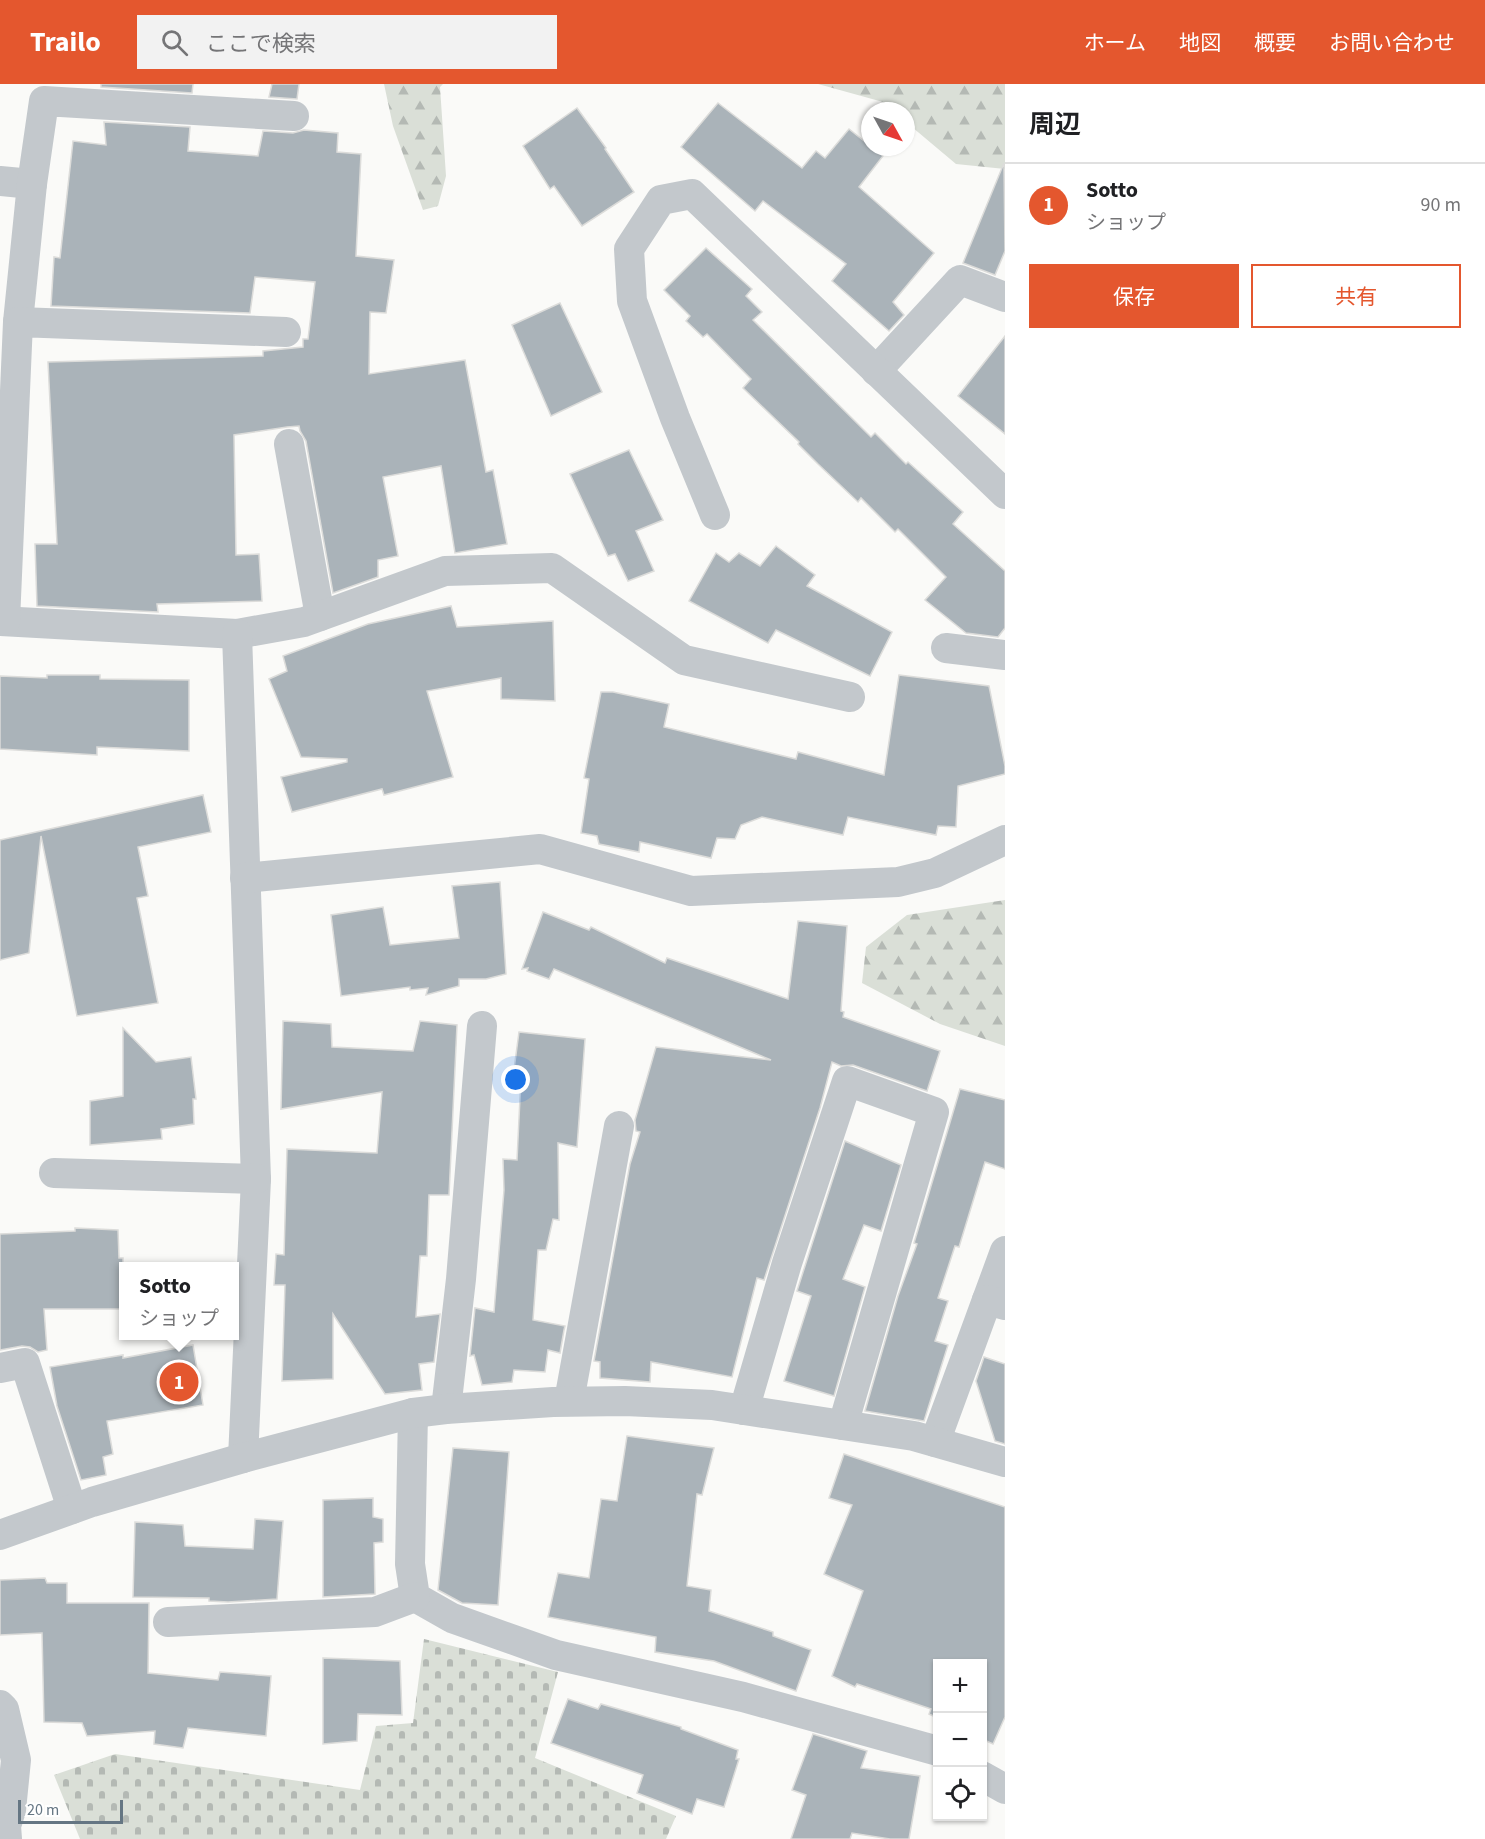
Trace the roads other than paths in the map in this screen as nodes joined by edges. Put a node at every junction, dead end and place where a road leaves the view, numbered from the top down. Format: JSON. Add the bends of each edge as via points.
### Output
{"nodes":[{"id":1,"x":43,"y":92,"type":"edge"},
{"id":2,"x":294,"y":116,"type":"dead end"},
{"id":3,"x":0,"y":181,"type":"edge"},
{"id":4,"x":32,"y":184,"type":"junction"},
{"id":5,"x":1005,"y":297,"type":"edge"},
{"id":6,"x":18,"y":322,"type":"junction"},
{"id":7,"x":286,"y":332,"type":"dead end"},
{"id":8,"x":876,"y":371,"type":"junction"},
{"id":9,"x":289,"y":444,"type":"dead end"},
{"id":10,"x":1005,"y":494,"type":"edge"},
{"id":11,"x":715,"y":515,"type":"dead end"},
{"id":12,"x":320,"y":616,"type":"junction"},
{"id":13,"x":2,"y":621,"type":"edge"},
{"id":14,"x":237,"y":634,"type":"junction"},
{"id":15,"x":946,"y":648,"type":"dead end"},
{"id":16,"x":1005,"y":655,"type":"edge"},
{"id":17,"x":850,"y":697,"type":"dead end"},
{"id":18,"x":1005,"y":840,"type":"edge"},
{"id":19,"x":245,"y":878,"type":"junction"},
{"id":20,"x":482,"y":1026,"type":"dead end"},
{"id":21,"x":619,"y":1126,"type":"dead end"},
{"id":22,"x":54,"y":1173,"type":"dead end"},
{"id":23,"x":256,"y":1179,"type":"junction"},
{"id":24,"x":1005,"y":1251,"type":"edge"},
{"id":25,"x":996,"y":1302,"type":"edge"},
{"id":26,"x":0,"y":1368,"type":"edge"},
{"id":27,"x":569,"y":1401,"type":"junction"},
{"id":28,"x":446,"y":1409,"type":"junction"},
{"id":29,"x":744,"y":1410,"type":"junction"},
{"id":30,"x":413,"y":1413,"type":"junction"},
{"id":31,"x":843,"y":1425,"type":"junction"},
{"id":32,"x":935,"y":1442,"type":"junction"},
{"id":33,"x":243,"y":1458,"type":"junction"},
{"id":34,"x":1005,"y":1462,"type":"edge"},
{"id":35,"x":72,"y":1509,"type":"junction"},
{"id":36,"x":0,"y":1535,"type":"edge"},
{"id":37,"x":415,"y":1597,"type":"junction"},
{"id":38,"x":168,"y":1622,"type":"dead end"},
{"id":39,"x":0,"y":1705,"type":"edge"},
{"id":40,"x":933,"y":1750,"type":"edge"},
{"id":41,"x":987,"y":1779,"type":"edge"},
{"id":42,"x":1005,"y":1789,"type":"edge"},
{"id":43,"x":6,"y":1824,"type":"edge"}],
"edges":[{"from":1,"to":2,"type":"street"},
{"from":1,"to":4,"type":"street"},
{"from":3,"to":4,"type":"street"},
{"from":4,"to":6,"type":"street"},
{"from":5,"to":8,"type":"street","via":[[960,280]]},
{"from":6,"to":7,"type":"street"},
{"from":6,"to":13,"type":"street"},
{"from":8,"to":10,"type":"street"},
{"from":8,"to":11,"type":"street","via":[[692,194],[661,200],[629,249],[632,301]]},
{"from":9,"to":12,"type":"street"},
{"from":12,"to":14,"type":"street"},
{"from":12,"to":17,"type":"street","via":[[445,571],[552,568],[684,660]]},
{"from":13,"to":14,"type":"street"},
{"from":14,"to":19,"type":"street"},
{"from":15,"to":16,"type":"street"},
{"from":18,"to":19,"type":"street","via":[[935,873],[898,882],[691,891],[540,849]]},
{"from":19,"to":23,"type":"street"},
{"from":20,"to":28,"type":"street"},
{"from":21,"to":27,"type":"street"},
{"from":22,"to":23,"type":"street"},
{"from":23,"to":33,"type":"street"},
{"from":24,"to":25,"type":"street"},
{"from":25,"to":32,"type":"street"},
{"from":26,"to":35,"type":"street","via":[[26,1363]]},
{"from":27,"to":28,"type":"street"},
{"from":27,"to":29,"type":"street","via":[[701,1404]]},
{"from":28,"to":30,"type":"street"},
{"from":29,"to":31,"type":"street"},
{"from":29,"to":31,"type":"street","via":[[847,1081],[934,1112]]},
{"from":30,"to":33,"type":"street"},
{"from":30,"to":37,"type":"street","via":[[410,1564]]},
{"from":31,"to":32,"type":"street"},
{"from":32,"to":34,"type":"street"},
{"from":33,"to":35,"type":"street"},
{"from":35,"to":36,"type":"street"},
{"from":37,"to":38,"type":"street","via":[[375,1612]]},
{"from":37,"to":40,"type":"street","via":[[452,1618],[556,1655],[743,1697]]},
{"from":39,"to":43,"type":"street","via":[[16,1760]]},
{"from":41,"to":42,"type":"street"}]}
